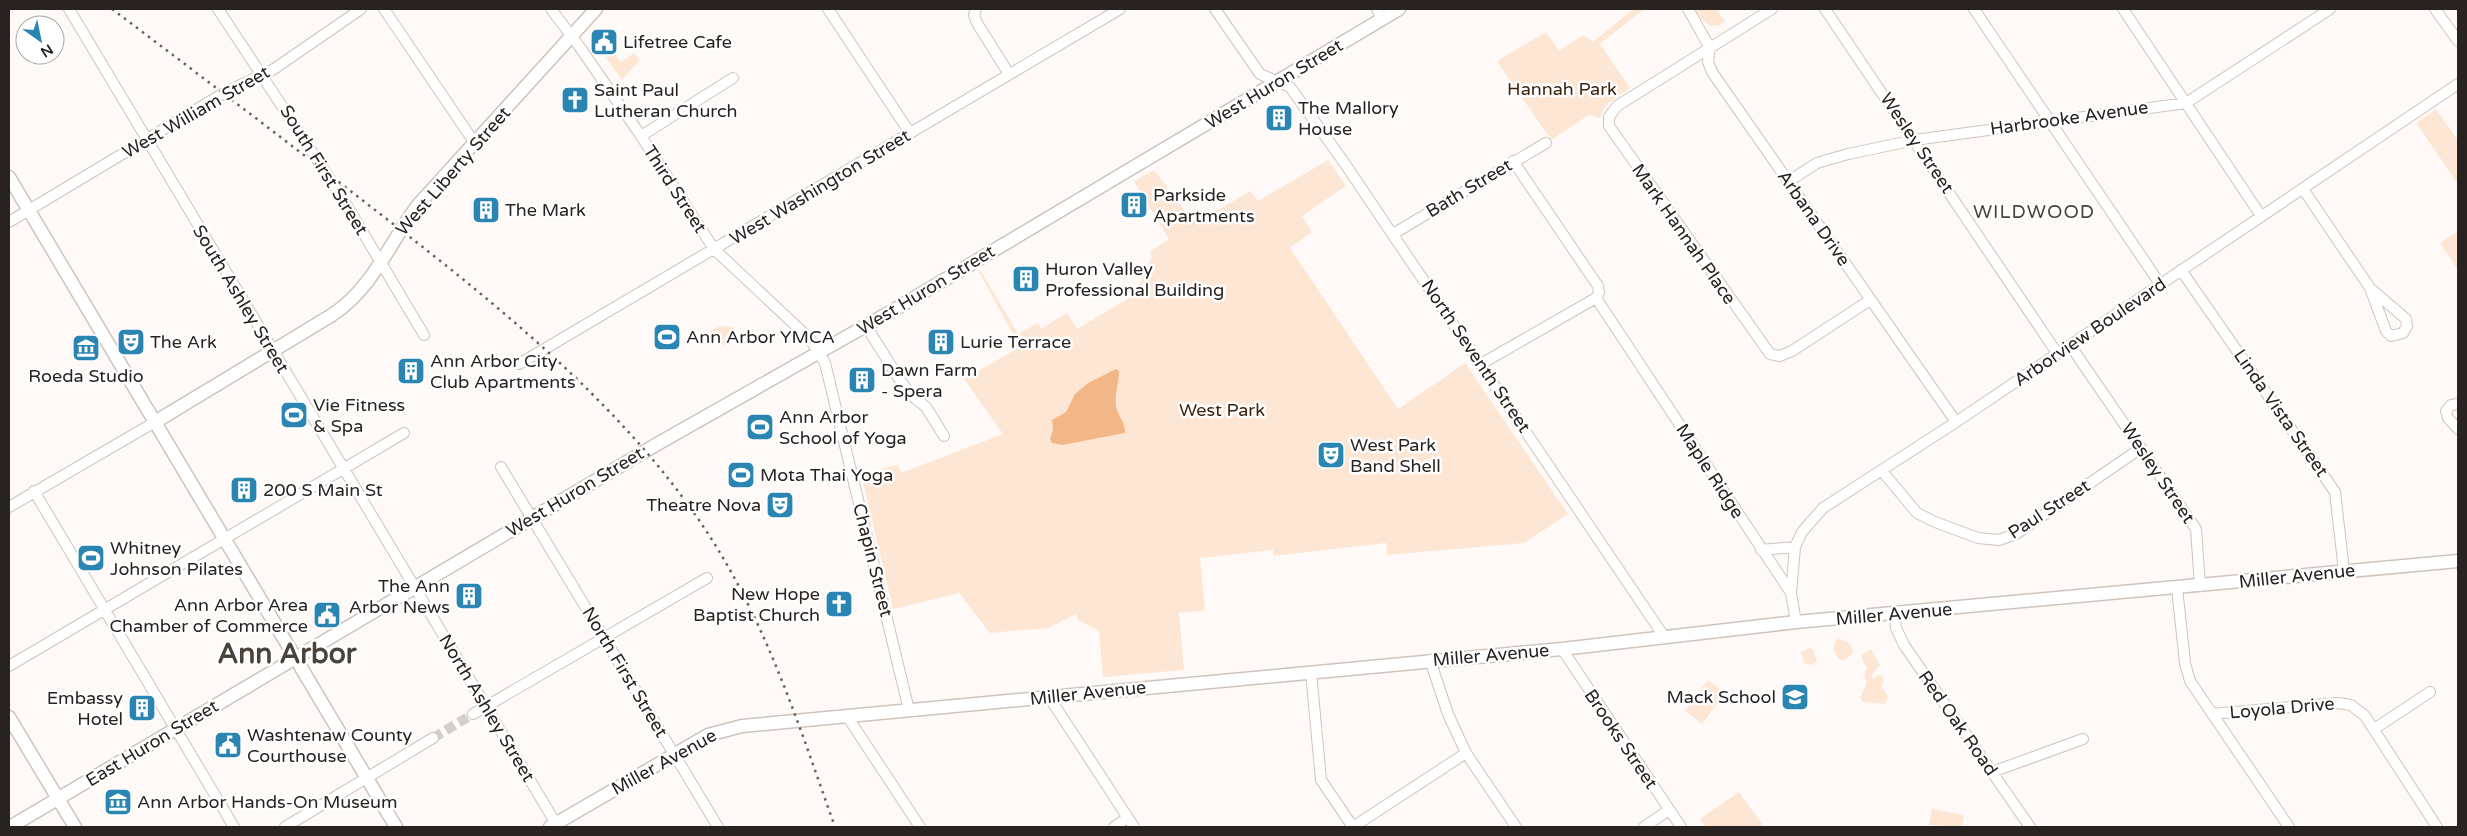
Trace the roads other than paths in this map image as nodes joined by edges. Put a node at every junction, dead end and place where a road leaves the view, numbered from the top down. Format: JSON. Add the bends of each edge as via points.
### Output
{"nodes":[{"id":1,"x":69,"y":9,"type":"edge"},
{"id":2,"x":218,"y":9,"type":"edge"},
{"id":3,"x":361,"y":9,"type":"edge"},
{"id":4,"x":384,"y":9,"type":"edge"},
{"id":5,"x":550,"y":9,"type":"edge"},
{"id":6,"x":596,"y":9,"type":"edge"},
{"id":7,"x":828,"y":9,"type":"edge"},
{"id":8,"x":976,"y":9,"type":"edge"},
{"id":9,"x":1120,"y":9,"type":"edge"},
{"id":10,"x":1215,"y":9,"type":"edge"},
{"id":11,"x":1399,"y":9,"type":"edge"},
{"id":12,"x":1688,"y":9,"type":"edge"},
{"id":13,"x":1772,"y":9,"type":"edge"},
{"id":14,"x":1825,"y":9,"type":"edge"},
{"id":15,"x":1974,"y":9,"type":"edge"},
{"id":16,"x":2123,"y":9,"type":"edge"},
{"id":17,"x":2330,"y":9,"type":"edge"},
{"id":18,"x":2435,"y":9,"type":"edge"},
{"id":19,"x":1380,"y":14,"type":"edge"},
{"id":20,"x":571,"y":37,"type":"junction"},
{"id":21,"x":2458,"y":41,"type":"edge"},
{"id":22,"x":1710,"y":48,"type":"junction"},
{"id":23,"x":262,"y":74,"type":"junction"},
{"id":24,"x":1009,"y":74,"type":"junction"},
{"id":25,"x":733,"y":78,"type":"dead end"},
{"id":26,"x":1278,"y":83,"type":"junction"},
{"id":27,"x":2458,"y":84,"type":"edge"},
{"id":28,"x":2186,"y":103,"type":"junction"},
{"id":29,"x":2050,"y":121,"type":"junction"},
{"id":30,"x":910,"y":133,"type":"junction"},
{"id":31,"x":641,"y":136,"type":"junction"},
{"id":32,"x":148,"y":139,"type":"junction"},
{"id":33,"x":1915,"y":140,"type":"junction"},
{"id":34,"x":474,"y":142,"type":"junction"},
{"id":35,"x":1546,"y":143,"type":"dead end"},
{"id":36,"x":1513,"y":161,"type":"junction"},
{"id":37,"x":9,"y":177,"type":"edge"},
{"id":38,"x":1789,"y":181,"type":"junction"},
{"id":39,"x":2303,"y":189,"type":"junction"},
{"id":40,"x":28,"y":211,"type":"junction"},
{"id":41,"x":2261,"y":216,"type":"junction"},
{"id":42,"x":9,"y":222,"type":"edge"},
{"id":43,"x":1393,"y":234,"type":"junction"},
{"id":44,"x":714,"y":249,"type":"junction"},
{"id":45,"x":381,"y":261,"type":"junction"},
{"id":46,"x":2181,"y":270,"type":"junction"},
{"id":47,"x":2160,"y":284,"type":"junction"},
{"id":48,"x":2370,"y":288,"type":"junction"},
{"id":49,"x":1596,"y":298,"type":"junction"},
{"id":50,"x":1870,"y":300,"type":"junction"},
{"id":51,"x":866,"y":326,"type":"junction"},
{"id":52,"x":424,"y":335,"type":"dead end"},
{"id":53,"x":2070,"y":345,"type":"junction"},
{"id":54,"x":272,"y":351,"type":"junction"},
{"id":55,"x":819,"y":353,"type":"junction"},
{"id":56,"x":2057,"y":353,"type":"junction"},
{"id":57,"x":519,"y":364,"type":"dead end"},
{"id":58,"x":1481,"y":364,"type":"junction"},
{"id":59,"x":2458,"y":404,"type":"edge"},
{"id":60,"x":154,"y":422,"type":"junction"},
{"id":61,"x":1956,"y":422,"type":"junction"},
{"id":62,"x":2458,"y":429,"type":"edge"},
{"id":63,"x":404,"y":433,"type":"dead end"},
{"id":64,"x":944,"y":436,"type":"dead end"},
{"id":65,"x":2141,"y":448,"type":"junction"},
{"id":66,"x":501,"y":467,"type":"dead end"},
{"id":67,"x":344,"y":468,"type":"junction"},
{"id":68,"x":1882,"y":471,"type":"junction"},
{"id":69,"x":34,"y":492,"type":"junction"},
{"id":70,"x":9,"y":507,"type":"edge"},
{"id":71,"x":532,"y":518,"type":"junction"},
{"id":72,"x":224,"y":539,"type":"junction"},
{"id":73,"x":1796,"y":547,"type":"junction"},
{"id":74,"x":1761,"y":550,"type":"junction"},
{"id":75,"x":2458,"y":561,"type":"edge"},
{"id":76,"x":2344,"y":571,"type":"junction"},
{"id":77,"x":707,"y":578,"type":"dead end"},
{"id":78,"x":2200,"y":586,"type":"junction"},
{"id":79,"x":416,"y":588,"type":"junction"},
{"id":80,"x":2177,"y":588,"type":"junction"},
{"id":81,"x":1791,"y":593,"type":"junction"},
{"id":82,"x":104,"y":610,"type":"junction"},
{"id":83,"x":1895,"y":614,"type":"junction"},
{"id":84,"x":1796,"y":622,"type":"junction"},
{"id":85,"x":604,"y":637,"type":"junction"},
{"id":86,"x":1665,"y":638,"type":"junction"},
{"id":87,"x":1562,"y":649,"type":"junction"},
{"id":88,"x":295,"y":659,"type":"junction"},
{"id":89,"x":1430,"y":660,"type":"junction"},
{"id":90,"x":9,"y":666,"type":"edge"},
{"id":91,"x":1311,"y":672,"type":"junction"},
{"id":92,"x":2430,"y":692,"type":"dead end"},
{"id":93,"x":1049,"y":697,"type":"junction"},
{"id":94,"x":487,"y":706,"type":"junction"},
{"id":95,"x":909,"y":710,"type":"junction"},
{"id":96,"x":473,"y":714,"type":"tunnel mouth"},
{"id":97,"x":2212,"y":714,"type":"junction"},
{"id":98,"x":9,"y":716,"type":"edge"},
{"id":99,"x":846,"y":716,"type":"junction"},
{"id":100,"x":175,"y":729,"type":"junction"},
{"id":101,"x":2374,"y":729,"type":"junction"},
{"id":102,"x":433,"y":738,"type":"tunnel mouth"},
{"id":103,"x":2083,"y":739,"type":"dead end"},
{"id":104,"x":1466,"y":753,"type":"junction"},
{"id":105,"x":673,"y":754,"type":"junction"},
{"id":106,"x":1992,"y":772,"type":"junction"},
{"id":107,"x":367,"y":778,"type":"junction"},
{"id":108,"x":58,"y":799,"type":"junction"},
{"id":109,"x":1669,"y":810,"type":"junction"},
{"id":110,"x":1127,"y":818,"type":"junction"},
{"id":111,"x":554,"y":826,"type":"edge"},
{"id":112,"x":10,"y":827,"type":"edge"},
{"id":113,"x":75,"y":827,"type":"edge"},
{"id":114,"x":234,"y":827,"type":"edge"},
{"id":115,"x":285,"y":827,"type":"edge"},
{"id":116,"x":396,"y":827,"type":"edge"},
{"id":117,"x":718,"y":827,"type":"edge"},
{"id":118,"x":920,"y":827,"type":"edge"},
{"id":119,"x":1114,"y":827,"type":"edge"},
{"id":120,"x":1134,"y":827,"type":"edge"},
{"id":121,"x":1353,"y":827,"type":"edge"},
{"id":122,"x":1516,"y":827,"type":"edge"},
{"id":123,"x":1644,"y":827,"type":"edge"},
{"id":124,"x":1681,"y":827,"type":"edge"},
{"id":125,"x":2030,"y":827,"type":"edge"},
{"id":126,"x":2289,"y":827,"type":"edge"},
{"id":127,"x":2437,"y":827,"type":"edge"}],
"edges":[{"from":1,"to":32,"type":"street","name":"South Ashley Street"},
{"from":2,"to":23,"type":"street","name":"South First Street"},
{"from":3,"to":23,"type":"street","name":"West William Street"},
{"from":4,"to":34,"type":"street"},
{"from":5,"to":20,"type":"street","name":"Third Street"},
{"from":6,"to":20,"type":"main road","name":"West Liberty Street"},
{"from":7,"to":30,"type":"street"},
{"from":8,"to":24,"type":"street","via":[[977,23]]},
{"from":9,"to":24,"type":"street","name":"West Washington Street"},
{"from":10,"to":26,"type":"street","name":"North Seventh Street","via":[[1260,74]]},
{"from":11,"to":19,"type":"main road","name":"West Huron Street"},
{"from":12,"to":22,"type":"street","name":"Arbana Drive"},
{"from":13,"to":22,"type":"street"},
{"from":14,"to":33,"type":"street","name":"Wesley Street"},
{"from":15,"to":29,"type":"street"},
{"from":16,"to":28,"type":"street"},
{"from":17,"to":28,"type":"street","name":"Harbrooke Avenue"},
{"from":18,"to":21,"type":"street"},
{"from":19,"to":26,"type":"main road","name":"West Huron Street"},
{"from":20,"to":31,"type":"street","name":"Third Street"},
{"from":20,"to":34,"type":"main road","name":"West Liberty Street"},
{"from":22,"to":38,"type":"street","name":"Arbana Drive","via":[[1708,62],[1712,72]]},
{"from":22,"to":50,"type":"street","name":"Mark Hannah Place","via":[[1617,106],[1609,117],[1611,130],[1770,354],[1780,356],[1792,351]]},
{"from":23,"to":32,"type":"street","name":"West William Street"},
{"from":23,"to":45,"type":"street","name":"South First Street"},
{"from":24,"to":30,"type":"street","name":"West Washington Street"},
{"from":25,"to":31,"type":"street"},
{"from":26,"to":43,"type":"street","name":"North Seventh Street","via":[[1290,87]]},
{"from":26,"to":51,"type":"main road","name":"West Huron Street"},
{"from":27,"to":39,"type":"street","name":"Arborview Boulevard"},
{"from":28,"to":29,"type":"street","name":"Harbrooke Avenue"},
{"from":28,"to":41,"type":"street"},
{"from":29,"to":33,"type":"street","name":"Harbrooke Avenue"},
{"from":29,"to":47,"type":"street"},
{"from":30,"to":44,"type":"street","name":"West Washington Street"},
{"from":31,"to":44,"type":"street","name":"Third Street"},
{"from":32,"to":40,"type":"street","name":"West William Street"},
{"from":32,"to":54,"type":"street","name":"South Ashley Street"},
{"from":33,"to":38,"type":"street","name":"Harbrooke Avenue","via":[[1817,164]]},
{"from":33,"to":56,"type":"street","name":"Wesley Street"},
{"from":34,"to":45,"type":"main road","name":"West Liberty Street","via":[[418,205]]},
{"from":35,"to":36,"type":"street","name":"Bath Street"},
{"from":36,"to":43,"type":"street","name":"Bath Street"},
{"from":36,"to":49,"type":"street","name":"Maple Ridge","via":[[1598,286]]},
{"from":37,"to":40,"type":"main road"},
{"from":38,"to":50,"type":"street","name":"Arbana Drive"},
{"from":39,"to":41,"type":"street","name":"Arborview Boulevard"},
{"from":39,"to":48,"type":"street"},
{"from":40,"to":42,"type":"street","name":"West William Street"},
{"from":40,"to":60,"type":"main road"},
{"from":41,"to":46,"type":"street","name":"Arborview Boulevard"},
{"from":43,"to":58,"type":"street","name":"North Seventh Street"},
{"from":44,"to":55,"type":"street","name":"Third Street","via":[[810,339]]},
{"from":44,"to":57,"type":"street","name":"West Washington Street"},
{"from":45,"to":52,"type":"street","name":"South First Street"},
{"from":45,"to":54,"type":"main road","name":"West Liberty Street","via":[[363,289],[346,306]]},
{"from":46,"to":47,"type":"street","name":"Arborview Boulevard"},
{"from":46,"to":76,"type":"street","name":"Linda Vista Street","via":[[2335,492]]},
{"from":47,"to":53,"type":"street","name":"Arborview Boulevard"},
{"from":48,"to":48,"type":"street","via":[[2386,330],[2391,336],[2403,333],[2406,319]]},
{"from":49,"to":58,"type":"street"},
{"from":49,"to":74,"type":"street","name":"Maple Ridge"},
{"from":50,"to":61,"type":"street","name":"Arbana Drive"},
{"from":51,"to":55,"type":"main road","name":"West Huron Street"},
{"from":51,"to":64,"type":"street","via":[[911,395],[926,407]]},
{"from":53,"to":56,"type":"street","name":"Arborview Boulevard"},
{"from":53,"to":65,"type":"street","name":"Wesley Street"},
{"from":54,"to":60,"type":"main road","name":"West Liberty Street"},
{"from":54,"to":67,"type":"street","name":"South Ashley Street"},
{"from":55,"to":71,"type":"main road","name":"West Huron Street"},
{"from":55,"to":95,"type":"street","name":"Chapin Street","via":[[825,363]]},
{"from":56,"to":61,"type":"street","name":"Arborview Boulevard"},
{"from":58,"to":86,"type":"street","name":"North Seventh Street"},
{"from":59,"to":62,"type":"street","via":[[2451,405],[2446,411]]},
{"from":60,"to":69,"type":"street"},
{"from":60,"to":72,"type":"main road"},
{"from":61,"to":68,"type":"street","name":"Arborview Boulevard"},
{"from":63,"to":67,"type":"street"},
{"from":65,"to":68,"type":"street","name":"Paul Street","via":[[2016,534],[1999,540],[1978,538],[1917,513]]},
{"from":65,"to":78,"type":"street","name":"Wesley Street","via":[[2196,528]]},
{"from":66,"to":71,"type":"street"},
{"from":67,"to":72,"type":"street"},
{"from":67,"to":79,"type":"street","name":"South Ashley Street"},
{"from":68,"to":73,"type":"street","name":"Arborview Boulevard","via":[[1823,508],[1802,532]]},
{"from":69,"to":70,"type":"street"},
{"from":69,"to":82,"type":"street"},
{"from":71,"to":79,"type":"main road","name":"West Huron Street"},
{"from":71,"to":85,"type":"street","name":"North First Street"},
{"from":72,"to":82,"type":"street"},
{"from":72,"to":88,"type":"main road"},
{"from":73,"to":74,"type":"street"},
{"from":73,"to":81,"type":"street","name":"Arborview Boulevard"},
{"from":74,"to":81,"type":"street","name":"Maple Ridge"},
{"from":75,"to":76,"type":"main road","name":"Miller Avenue"},
{"from":76,"to":78,"type":"main road","name":"Miller Avenue"},
{"from":77,"to":85,"type":"street"},
{"from":78,"to":80,"type":"main road","name":"Miller Avenue"},
{"from":79,"to":88,"type":"main road","name":"West Huron Street"},
{"from":79,"to":94,"type":"street","name":"North Ashley Street"},
{"from":80,"to":83,"type":"main road","name":"Miller Avenue"},
{"from":80,"to":97,"type":"street","via":[[2185,663],[2190,681]]},
{"from":81,"to":84,"type":"street","name":"Arborview Boulevard"},
{"from":82,"to":90,"type":"street"},
{"from":82,"to":100,"type":"street"},
{"from":83,"to":84,"type":"main road","name":"Miller Avenue"},
{"from":83,"to":106,"type":"street","name":"Red Oak Road","via":[[1896,628],[1904,645]]},
{"from":84,"to":86,"type":"main road","name":"Miller Avenue"},
{"from":85,"to":94,"type":"street"},
{"from":85,"to":105,"type":"street","name":"North First Street"},
{"from":86,"to":87,"type":"main road","name":"Miller Avenue"},
{"from":87,"to":89,"type":"main road","name":"Miller Avenue"},
{"from":87,"to":109,"type":"street","name":"Brooks Street"},
{"from":88,"to":100,"type":"main road","name":"East Huron Street"},
{"from":88,"to":107,"type":"main road"},
{"from":89,"to":91,"type":"main road","name":"Miller Avenue"},
{"from":89,"to":104,"type":"street","via":[[1448,714]]},
{"from":91,"to":93,"type":"main road","name":"Miller Avenue"},
{"from":91,"to":121,"type":"street","via":[[1321,780]]},
{"from":92,"to":101,"type":"street"},
{"from":93,"to":95,"type":"main road","name":"Miller Avenue"},
{"from":93,"to":110,"type":"street"},
{"from":94,"to":96,"type":"street"},
{"from":94,"to":111,"type":"street","name":"North Ashley Street"},
{"from":95,"to":99,"type":"main road","name":"Miller Avenue"},
{"from":97,"to":101,"type":"street","name":"Loyola Drive","via":[[2338,703],[2351,705]]},
{"from":97,"to":126,"type":"street"},
{"from":98,"to":108,"type":"main road"},
{"from":99,"to":105,"type":"main road","name":"Miller Avenue","via":[[727,728]]},
{"from":99,"to":118,"type":"street"},
{"from":100,"to":108,"type":"main road","name":"East Huron Street"},
{"from":100,"to":114,"type":"street"},
{"from":101,"to":127,"type":"street","name":"Loyola Drive"},
{"from":102,"to":107,"type":"street"},
{"from":103,"to":106,"type":"street"},
{"from":104,"to":121,"type":"street"},
{"from":104,"to":122,"type":"street"},
{"from":105,"to":111,"type":"main road","name":"Miller Avenue"},
{"from":105,"to":117,"type":"street","name":"North First Street"},
{"from":106,"to":125,"type":"street","name":"Red Oak Road"},
{"from":107,"to":115,"type":"street"},
{"from":107,"to":116,"type":"main road"},
{"from":108,"to":112,"type":"main road","name":"East Huron Street"},
{"from":108,"to":113,"type":"main road"},
{"from":109,"to":123,"type":"street"},
{"from":109,"to":124,"type":"street","name":"Brooks Street"},
{"from":110,"to":119,"type":"street"},
{"from":110,"to":120,"type":"street"}]}
